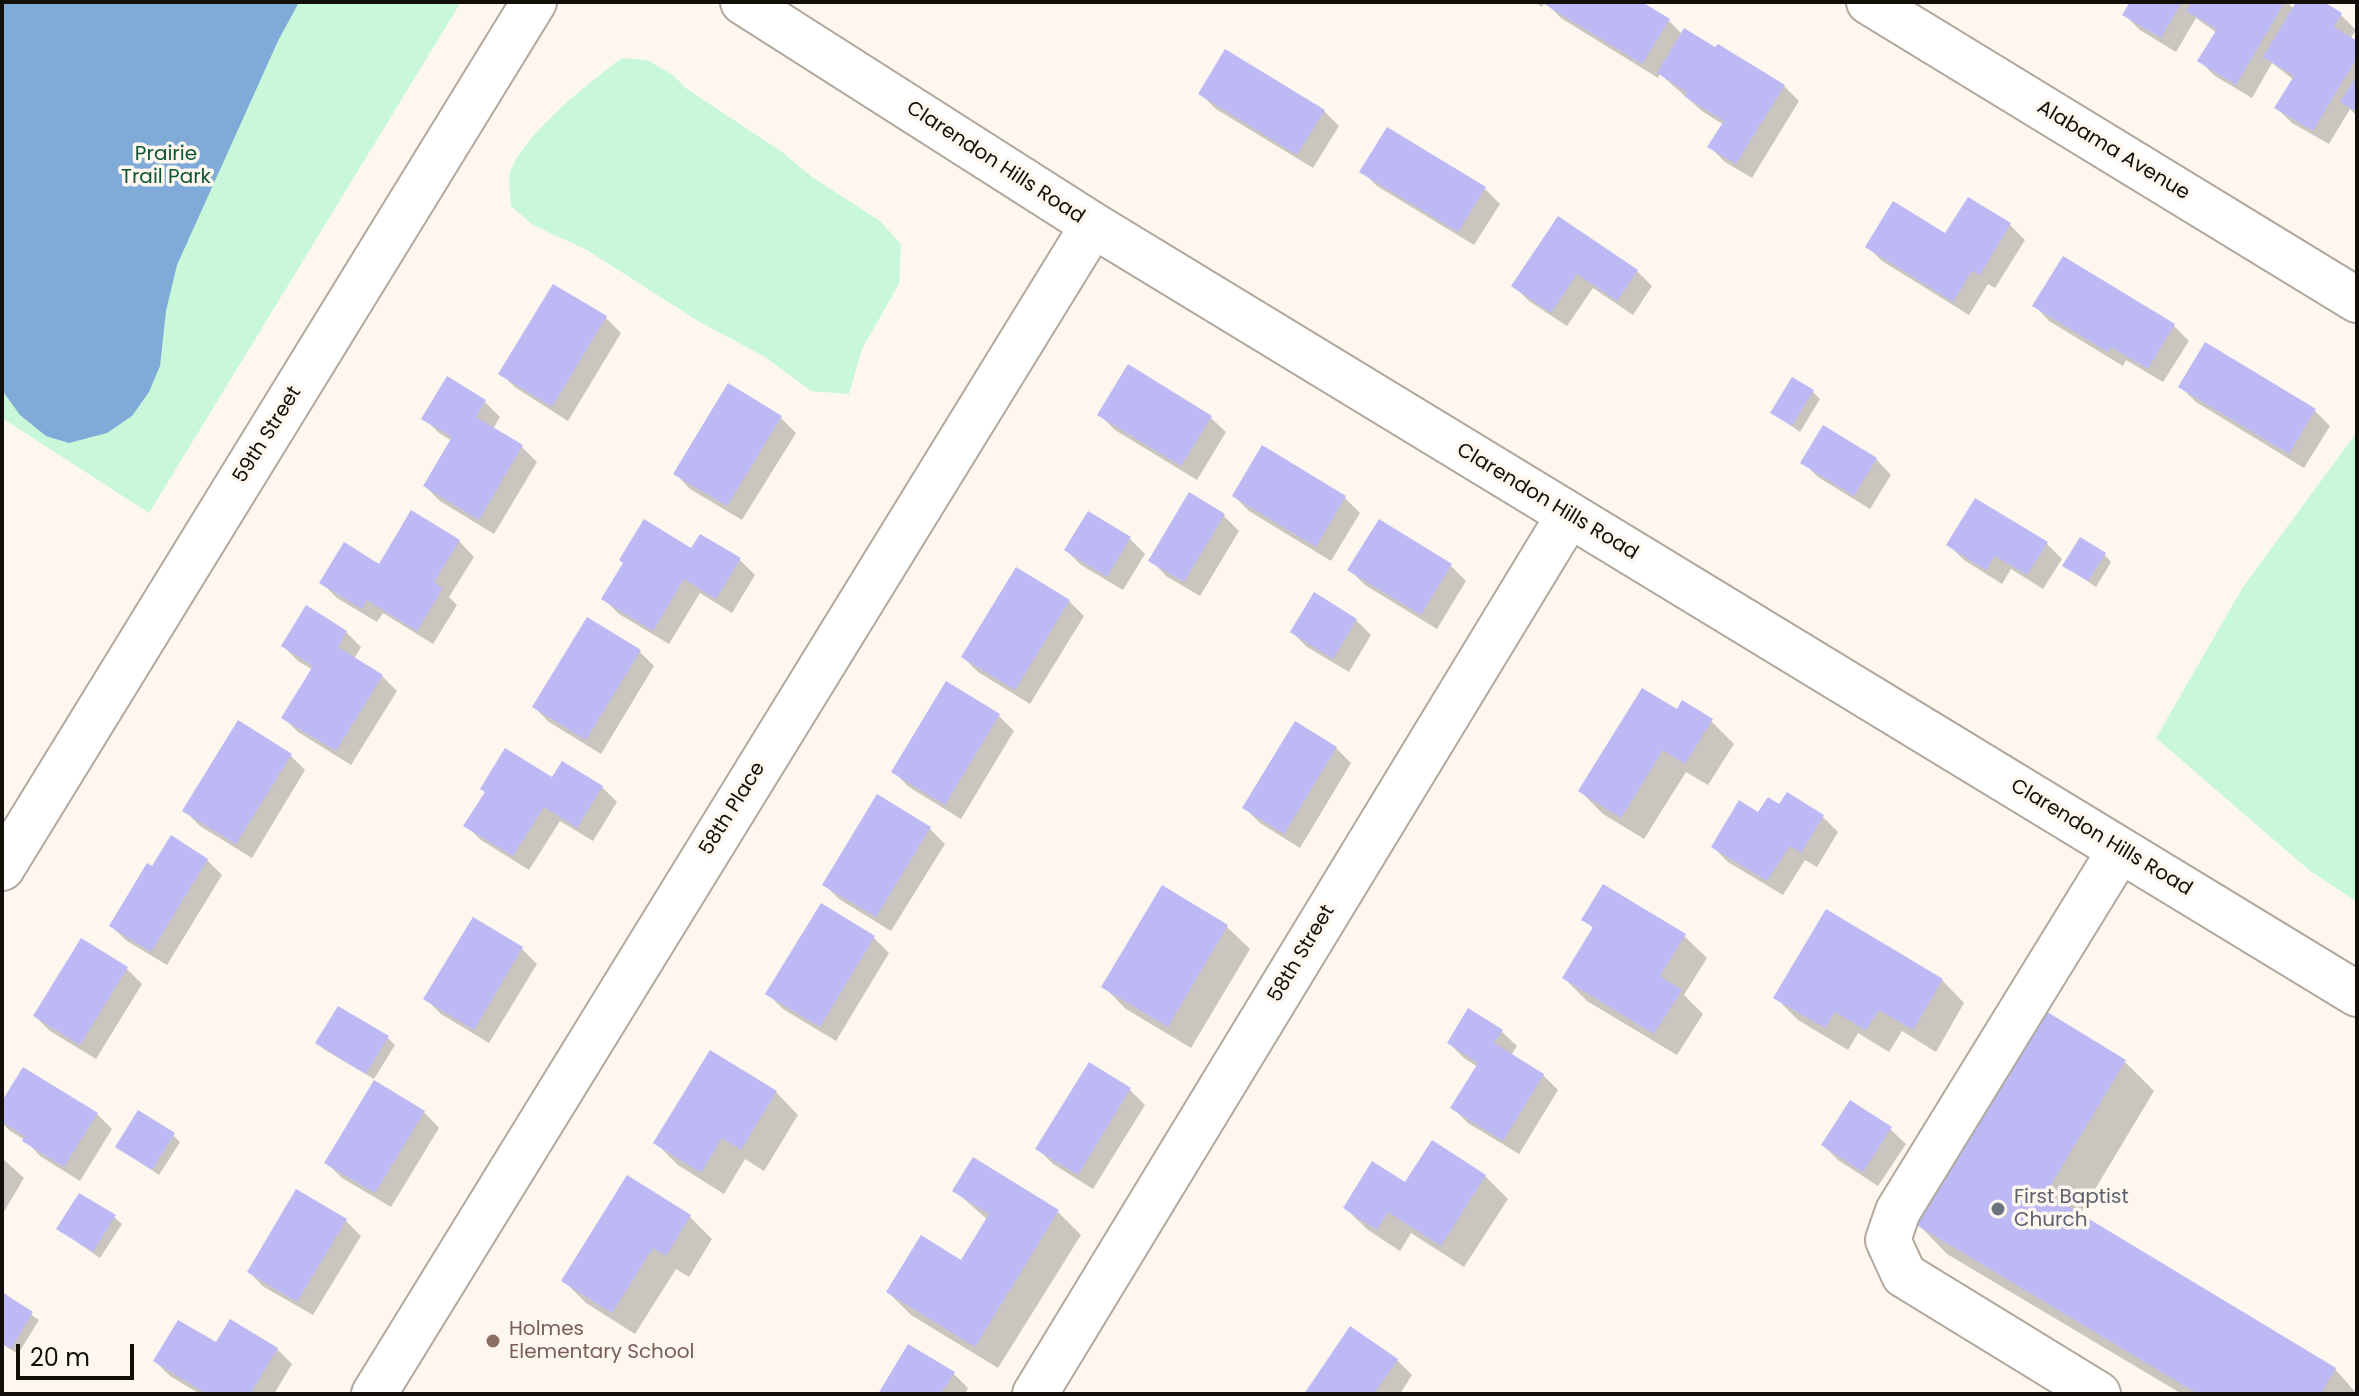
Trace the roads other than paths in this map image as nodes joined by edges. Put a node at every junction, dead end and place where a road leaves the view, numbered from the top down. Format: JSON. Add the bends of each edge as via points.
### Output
{"nodes":[{"id":1,"x":534,"y":2,"type":"edge"},
{"id":2,"x":743,"y":2,"type":"edge"},
{"id":3,"x":1869,"y":2,"type":"edge"},
{"id":4,"x":1093,"y":225,"type":"junction"},
{"id":5,"x":2357,"y":300,"type":"edge"},
{"id":6,"x":1569,"y":515,"type":"junction"},
{"id":7,"x":2120,"y":850,"type":"junction"},
{"id":8,"x":2,"y":868,"type":"edge"},
{"id":9,"x":2357,"y":994,"type":"edge"},
{"id":10,"x":374,"y":1394,"type":"edge"},
{"id":11,"x":1035,"y":1394,"type":"edge"},
{"id":12,"x":2098,"y":1394,"type":"edge"}],
"edges":[{"from":1,"to":8,"type":"street","name":"59th Street"},
{"from":2,"to":4,"type":"street","name":"Clarendon Hills Road"},
{"from":3,"to":5,"type":"street","name":"Alabama Avenue"},
{"from":4,"to":6,"type":"street","name":"Clarendon Hills Road"},
{"from":4,"to":10,"type":"street","name":"58th Place"},
{"from":6,"to":7,"type":"street","name":"Clarendon Hills Road"},
{"from":6,"to":11,"type":"street","name":"58th Street"},
{"from":7,"to":9,"type":"street","name":"Clarendon Hills Road"},
{"from":7,"to":12,"type":"street","via":[[1898,1211],[1888,1240],[1904,1275]]}]}
